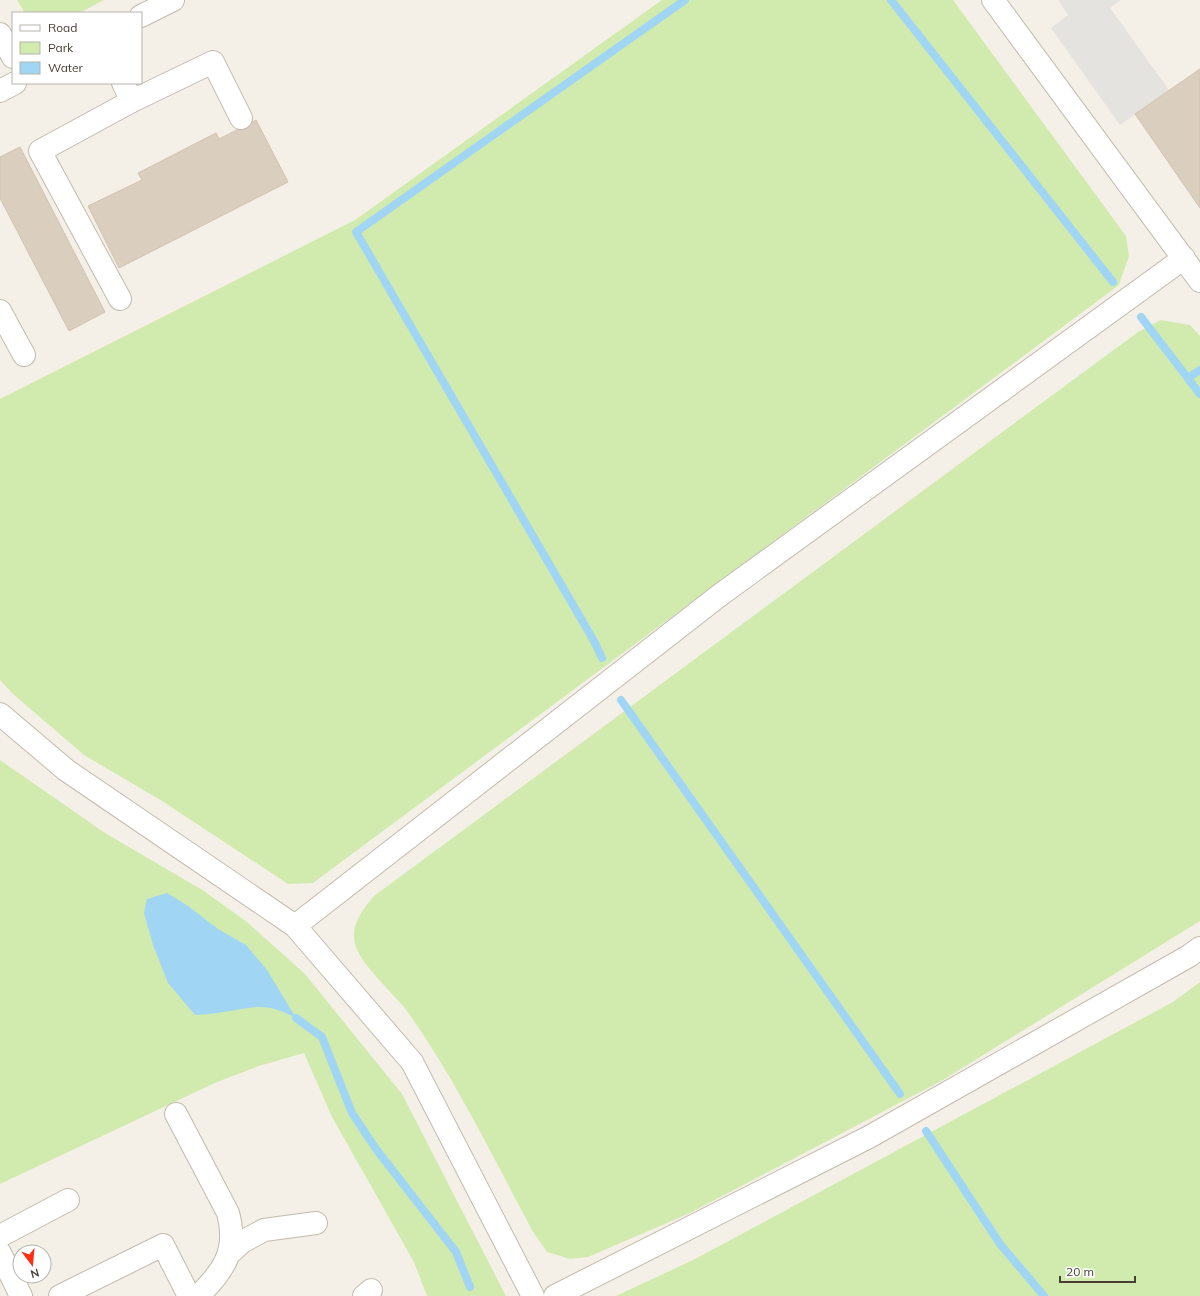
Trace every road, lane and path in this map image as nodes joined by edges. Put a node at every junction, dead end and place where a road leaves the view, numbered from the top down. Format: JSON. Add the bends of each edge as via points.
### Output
{"nodes":[{"id":1,"x":173,"y":0,"type":"edge"},
{"id":2,"x":993,"y":0,"type":"edge"},
{"id":3,"x":142,"y":16,"type":"edge"},
{"id":4,"x":0,"y":34,"type":"edge"},
{"id":5,"x":12,"y":55,"type":"edge"},
{"id":6,"x":13,"y":84,"type":"edge"},
{"id":7,"x":0,"y":91,"type":"edge"},
{"id":8,"x":127,"y":92,"type":"edge"},
{"id":9,"x":241,"y":118,"type":"dead end"},
{"id":10,"x":1184,"y":258,"type":"junction"},
{"id":11,"x":1200,"y":281,"type":"edge"},
{"id":12,"x":120,"y":299,"type":"dead end"},
{"id":13,"x":0,"y":311,"type":"edge"},
{"id":14,"x":24,"y":355,"type":"dead end"},
{"id":15,"x":0,"y":714,"type":"edge"},
{"id":16,"x":295,"y":926,"type":"junction"},
{"id":17,"x":1200,"y":948,"type":"edge"},
{"id":18,"x":176,"y":1114,"type":"dead end"},
{"id":19,"x":68,"y":1200,"type":"dead end"},
{"id":20,"x":316,"y":1223,"type":"dead end"},
{"id":21,"x":0,"y":1236,"type":"edge"},
{"id":22,"x":231,"y":1252,"type":"junction"},
{"id":23,"x":0,"y":1253,"type":"edge"},
{"id":24,"x":22,"y":1296,"type":"edge"},
{"id":25,"x":60,"y":1296,"type":"edge"},
{"id":26,"x":189,"y":1296,"type":"edge"},
{"id":27,"x":198,"y":1296,"type":"edge"},
{"id":28,"x":533,"y":1296,"type":"edge"},
{"id":29,"x":555,"y":1296,"type":"edge"}],
"edges":[{"from":1,"to":3,"type":"street"},
{"from":2,"to":10,"type":"street"},
{"from":4,"to":5,"type":"street"},
{"from":6,"to":7,"type":"street"},
{"from":8,"to":9,"type":"street","via":[[213,62]]},
{"from":8,"to":12,"type":"street","via":[[40,151]]},
{"from":10,"to":11,"type":"street"},
{"from":10,"to":16,"type":"street","via":[[720,595]]},
{"from":13,"to":14,"type":"street"},
{"from":15,"to":16,"type":"street","via":[[66,770]]},
{"from":16,"to":28,"type":"street","via":[[412,1062]]},
{"from":17,"to":29,"type":"street","via":[[870,1137]]},
{"from":18,"to":22,"type":"street","via":[[228,1213],[232,1229]]},
{"from":19,"to":21,"type":"street"},
{"from":20,"to":22,"type":"street","via":[[264,1230],[242,1242]]},
{"from":22,"to":27,"type":"street","via":[[212,1282]]},
{"from":23,"to":24,"type":"street"},
{"from":25,"to":26,"type":"street","via":[[163,1245]]}]}
